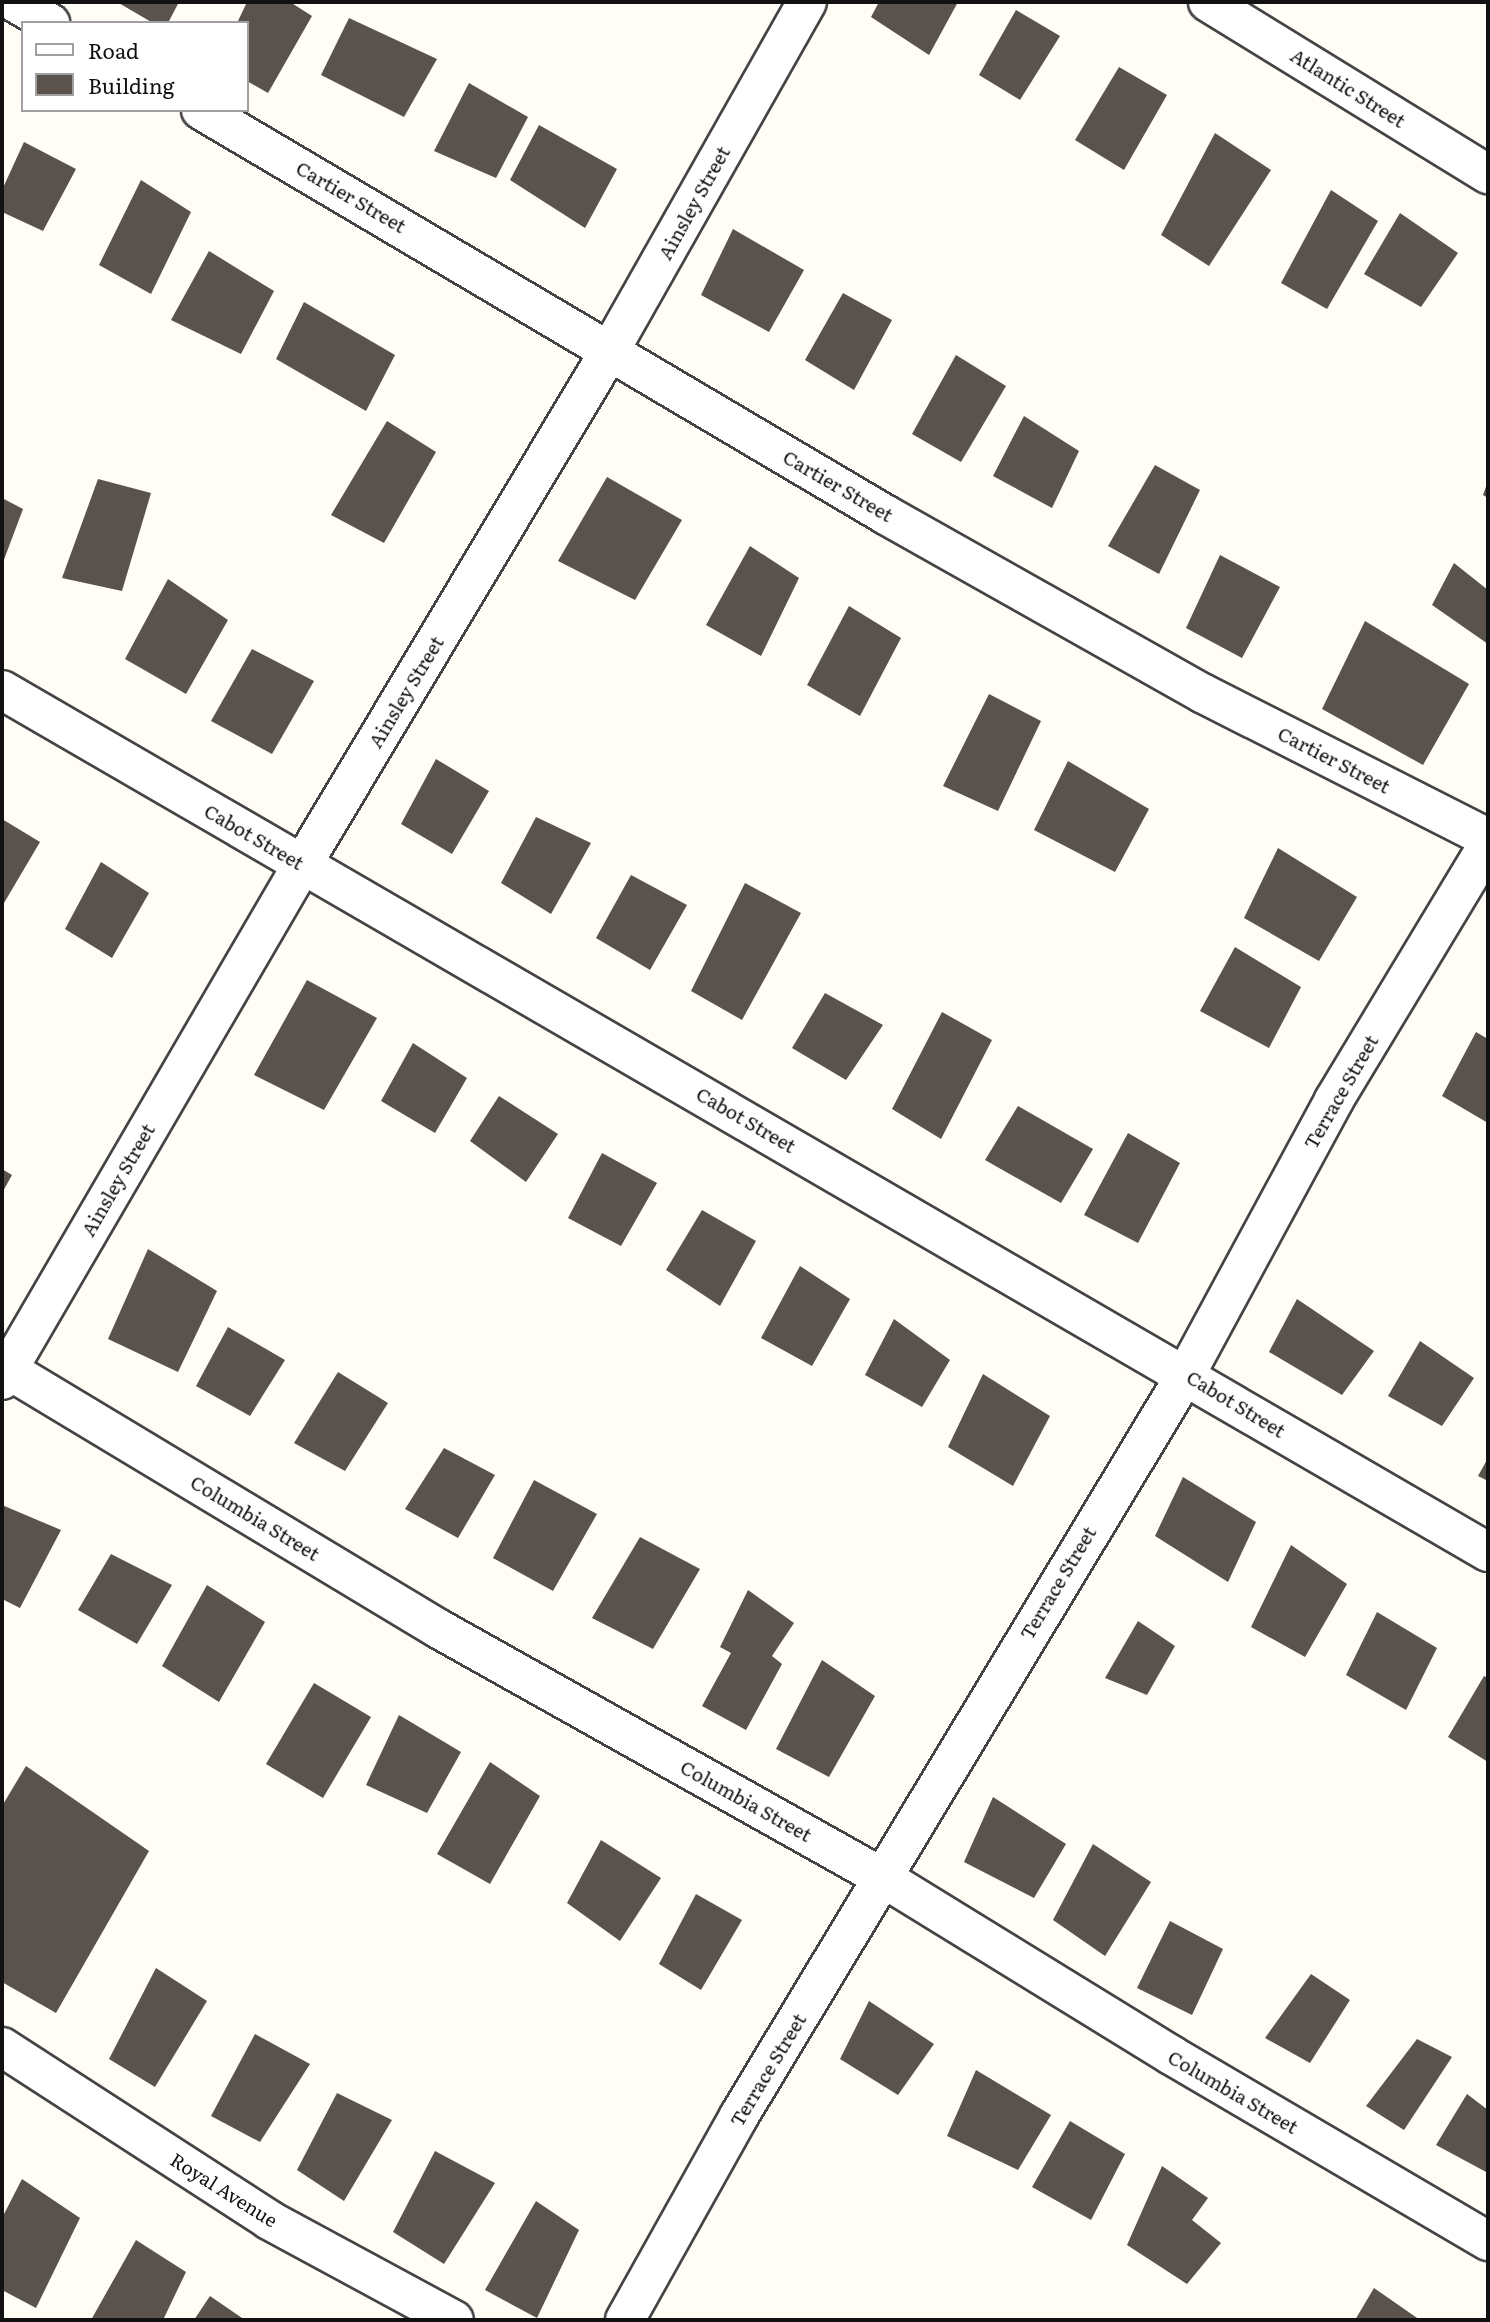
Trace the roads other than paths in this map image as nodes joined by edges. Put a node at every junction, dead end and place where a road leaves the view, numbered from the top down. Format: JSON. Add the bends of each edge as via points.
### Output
{"nodes":[{"id":1,"x":14,"y":2,"type":"edge"},
{"id":2,"x":807,"y":2,"type":"edge"},
{"id":3,"x":1208,"y":2,"type":"edge"},
{"id":4,"x":47,"y":21,"type":"edge"},
{"id":5,"x":204,"y":112,"type":"edge"},
{"id":6,"x":1488,"y":174,"type":"edge"},
{"id":7,"x":609,"y":352,"type":"junction"},
{"id":8,"x":2,"y":690,"type":"edge"},
{"id":9,"x":1488,"y":838,"type":"edge"},
{"id":10,"x":1488,"y":845,"type":"edge"},
{"id":11,"x":302,"y":866,"type":"junction"},
{"id":12,"x":4,"y":1372,"type":"edge"},
{"id":13,"x":1186,"y":1374,"type":"junction"},
{"id":14,"x":1488,"y":1552,"type":"edge"},
{"id":15,"x":885,"y":1879,"type":"junction"},
{"id":16,"x":2,"y":2047,"type":"edge"},
{"id":17,"x":1488,"y":2241,"type":"edge"},
{"id":18,"x":454,"y":2320,"type":"edge"},
{"id":19,"x":625,"y":2320,"type":"edge"}],
"edges":[{"from":1,"to":4,"type":"street"},
{"from":2,"to":7,"type":"street","name":"Ainsley Street"},
{"from":3,"to":6,"type":"street","name":"Atlantic Street"},
{"from":5,"to":7,"type":"street","name":"Cartier Street"},
{"from":7,"to":9,"type":"street","name":"Cartier Street","via":[[1202,694]]},
{"from":7,"to":11,"type":"street","name":"Ainsley Street"},
{"from":8,"to":11,"type":"street","name":"Cabot Street"},
{"from":10,"to":13,"type":"street","name":"Terrace Street","via":[[1334,1101]]},
{"from":11,"to":12,"type":"street","name":"Ainsley Street"},
{"from":11,"to":13,"type":"street","name":"Cabot Street"},
{"from":12,"to":15,"type":"street","name":"Columbia Street","via":[[439,1629]]},
{"from":13,"to":14,"type":"street","name":"Cabot Street"},
{"from":13,"to":15,"type":"street","name":"Terrace Street","via":[[1035,1619]]},
{"from":15,"to":17,"type":"street","name":"Columbia Street","via":[[1171,2055]]},
{"from":15,"to":19,"type":"street","name":"Terrace Street","via":[[739,2116]]},
{"from":16,"to":18,"type":"street","name":"Royal Avenue","via":[[270,2220]]}]}
